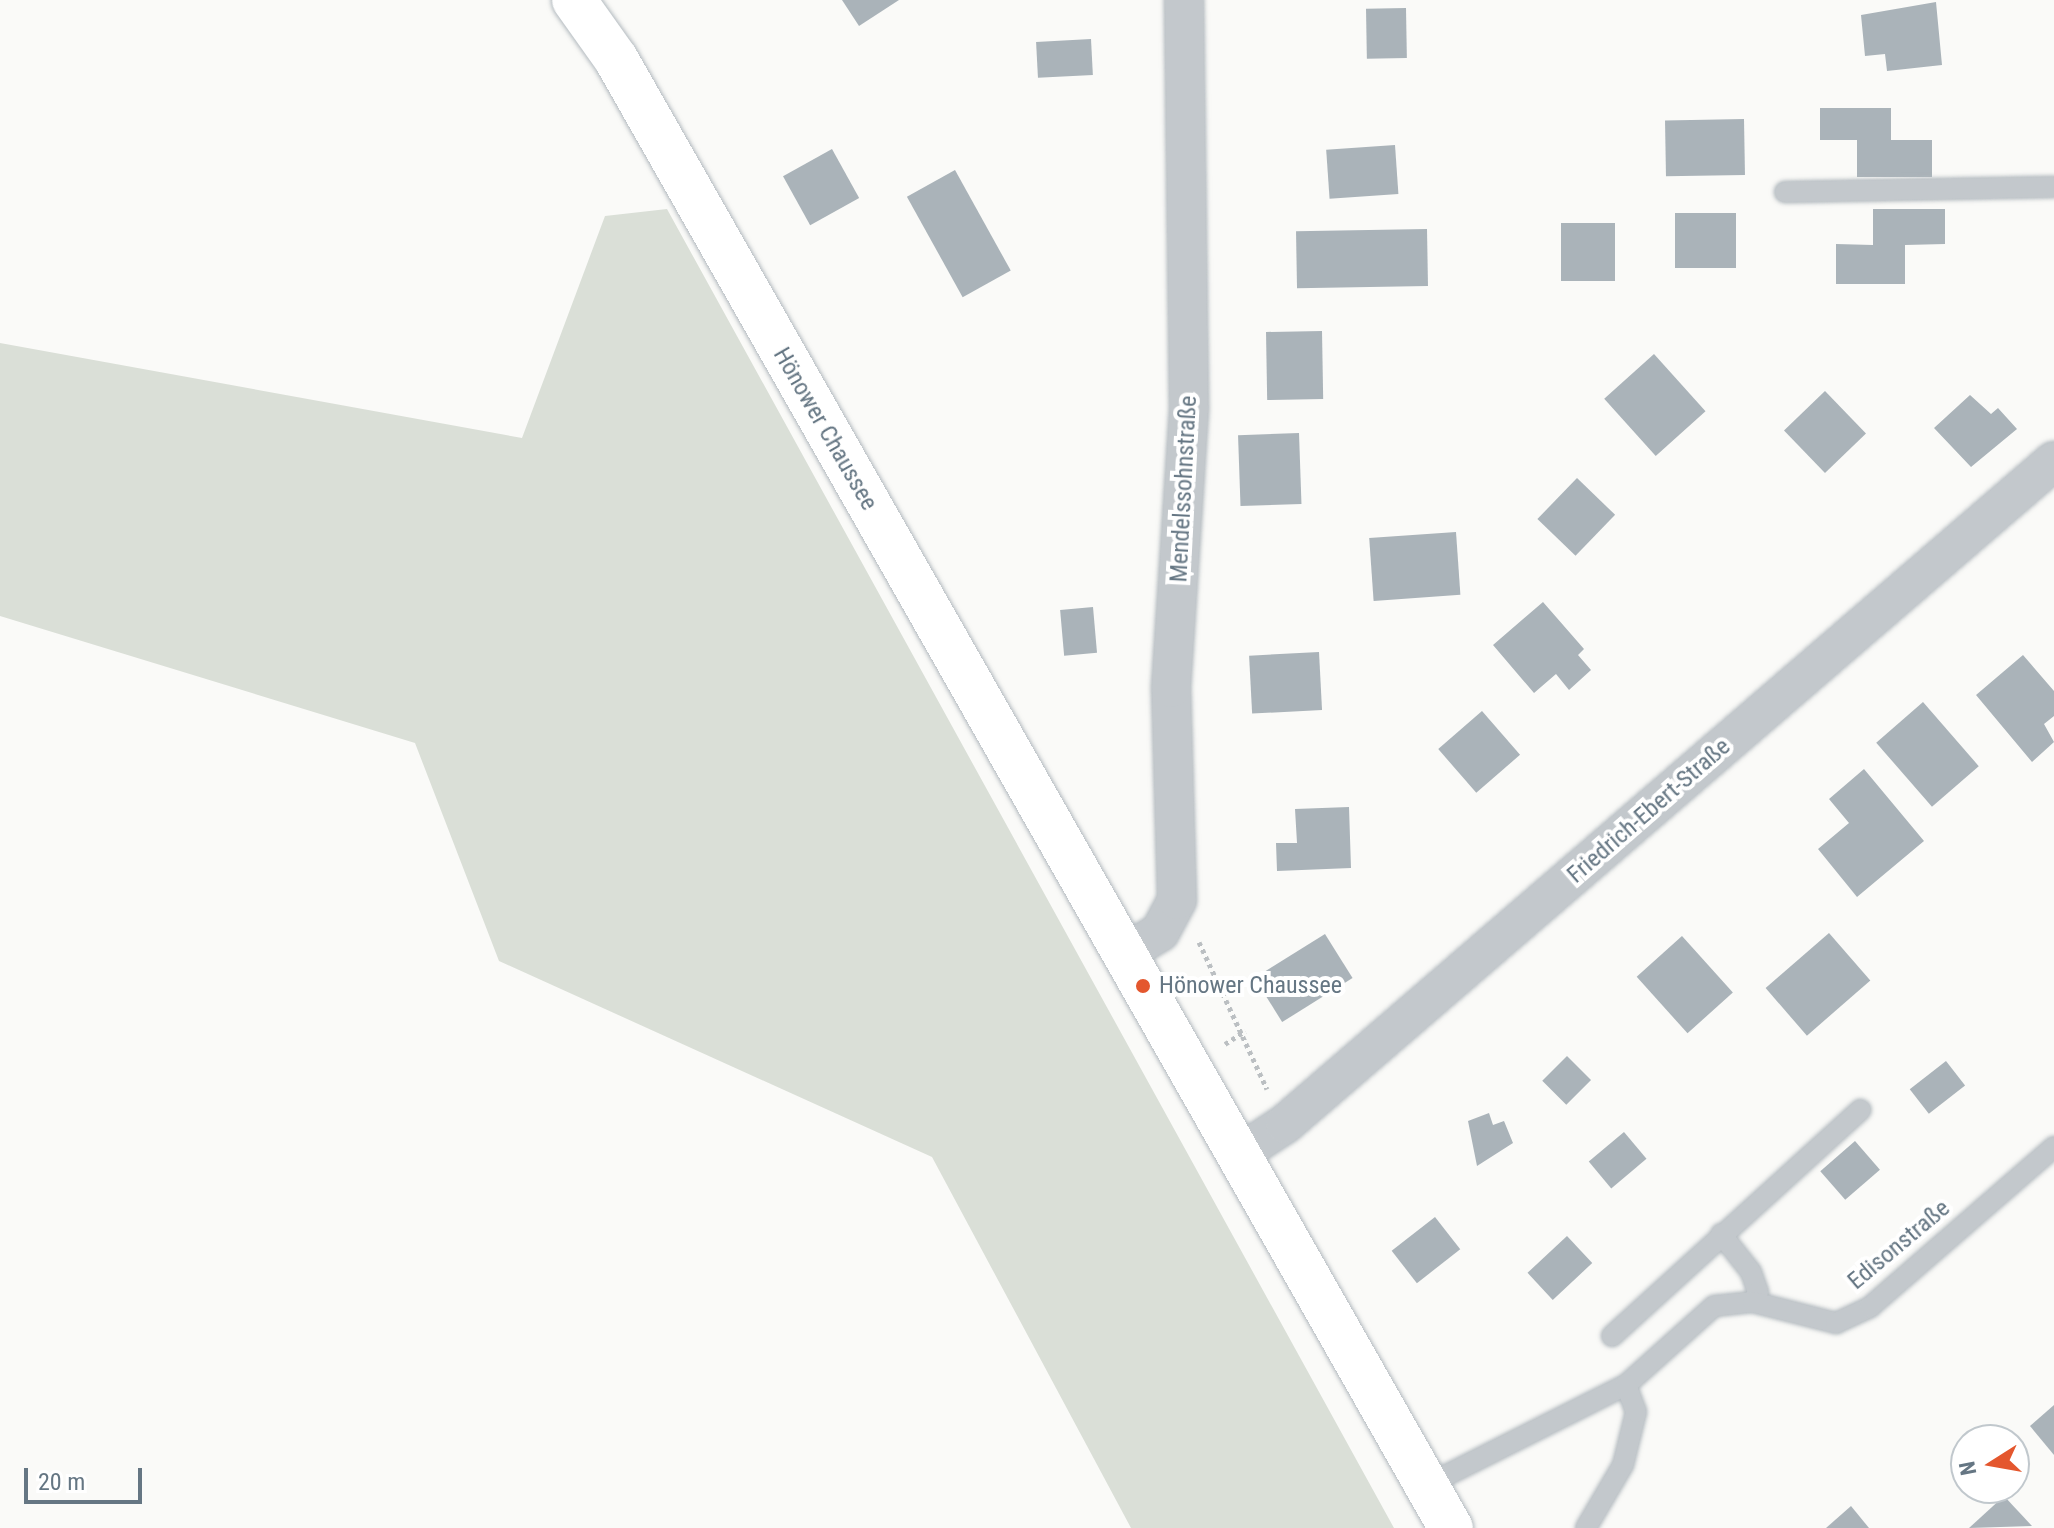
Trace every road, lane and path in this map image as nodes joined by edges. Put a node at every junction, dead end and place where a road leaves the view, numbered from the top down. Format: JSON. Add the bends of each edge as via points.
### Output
{"nodes":[{"id":1,"x":574,"y":0,"type":"edge"},
{"id":2,"x":1184,"y":0,"type":"edge"},
{"id":3,"x":2054,"y":187,"type":"edge"},
{"id":4,"x":1785,"y":192,"type":"dead end"},
{"id":5,"x":2054,"y":461,"type":"edge"},
{"id":6,"x":1124,"y":954,"type":"junction"},
{"id":7,"x":1245,"y":1031,"type":"dead end"},
{"id":8,"x":1224,"y":1044,"type":"dead end"},
{"id":9,"x":1860,"y":1110,"type":"dead end"},
{"id":10,"x":2054,"y":1147,"type":"edge"},
{"id":11,"x":1238,"y":1155,"type":"junction"},
{"id":12,"x":1721,"y":1234,"type":"junction"},
{"id":13,"x":1753,"y":1302,"type":"junction"},
{"id":14,"x":1612,"y":1336,"type":"dead end"},
{"id":15,"x":1626,"y":1385,"type":"junction"},
{"id":16,"x":1427,"y":1485,"type":"junction"},
{"id":17,"x":1451,"y":1528,"type":"edge"},
{"id":18,"x":1586,"y":1528,"type":"edge"}],
"edges":[{"from":1,"to":6,"type":"street","name":"Hönower Chaussee","via":[[616,59]]},
{"from":2,"to":6,"type":"street","name":"Mendelssohnstraße","via":[[1189,408],[1171,688],[1177,900],[1160,932]]},
{"from":3,"to":4,"type":"lane"},
{"from":5,"to":11,"type":"street","name":"Friedrich-Ebert-Straße","via":[[1285,1124]]},
{"from":6,"to":11,"type":"street","name":"Hönower Chaussee"},
{"from":7,"to":8,"type":"path"},
{"from":9,"to":12,"type":"lane"},
{"from":10,"to":13,"type":"lane","name":"Edisonstraße","via":[[1870,1307],[1836,1323]]},
{"from":11,"to":16,"type":"street","name":"Hönower Chaussee"},
{"from":12,"to":13,"type":"lane","via":[[1751,1272],[1758,1292]]},
{"from":12,"to":14,"type":"lane"},
{"from":13,"to":15,"type":"lane","name":"Edisonstraße","via":[[1714,1306]]},
{"from":15,"to":16,"type":"lane","name":"Edisonstraße"},
{"from":15,"to":18,"type":"lane","via":[[1636,1412],[1623,1465]]},
{"from":16,"to":17,"type":"street","name":"Hönower Chaussee"}]}
